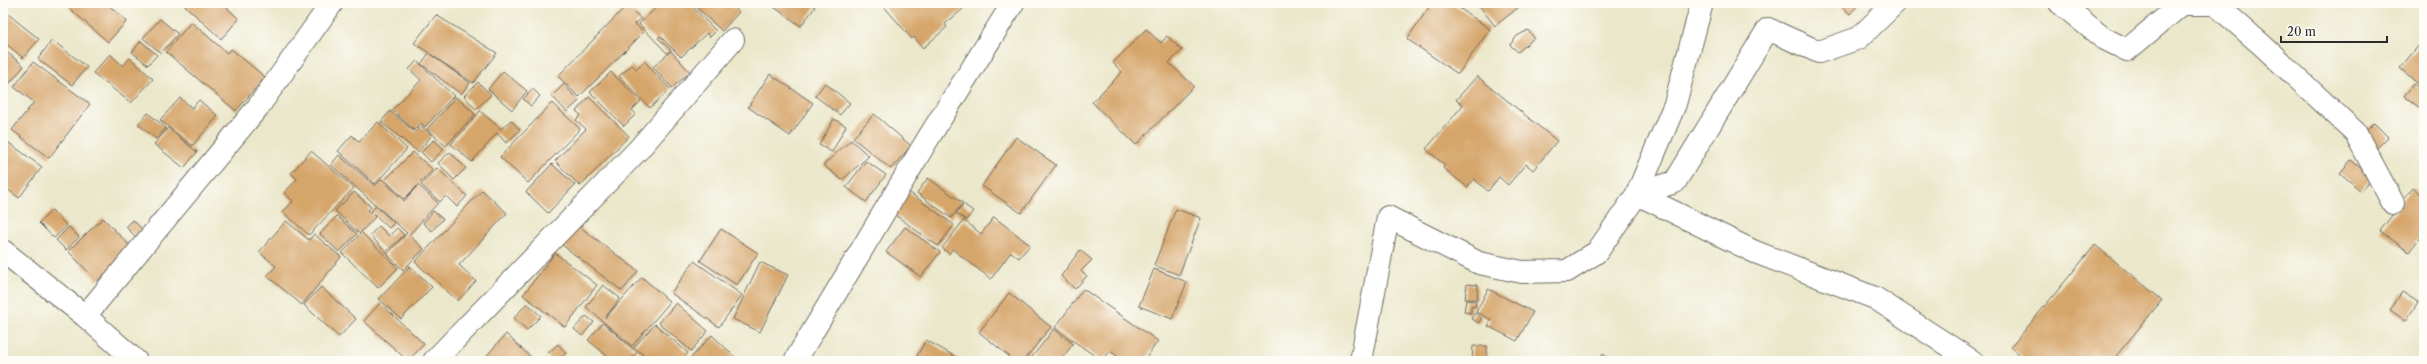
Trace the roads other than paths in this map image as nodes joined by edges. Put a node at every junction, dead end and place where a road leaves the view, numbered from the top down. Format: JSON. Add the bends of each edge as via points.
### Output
{"nodes":[{"id":1,"x":332,"y":3,"type":"edge"},
{"id":2,"x":1013,"y":3,"type":"edge"},
{"id":3,"x":1702,"y":3,"type":"edge"},
{"id":4,"x":1895,"y":3,"type":"edge"},
{"id":5,"x":2060,"y":3,"type":"edge"},
{"id":6,"x":2214,"y":3,"type":"edge"},
{"id":7,"x":733,"y":40,"type":"dead end"},
{"id":8,"x":1638,"y":194,"type":"junction"},
{"id":9,"x":2393,"y":203,"type":"dead end"},
{"id":10,"x":3,"y":251,"type":"edge"},
{"id":11,"x":85,"y":316,"type":"junction"},
{"id":12,"x":136,"y":361,"type":"edge"},
{"id":13,"x":434,"y":361,"type":"edge"},
{"id":14,"x":795,"y":361,"type":"edge"},
{"id":15,"x":1361,"y":361,"type":"edge"},
{"id":16,"x":1972,"y":361,"type":"edge"}],
"edges":[{"from":1,"to":11,"type":"street","via":[[258,107]]},
{"from":2,"to":14,"type":"street","via":[[929,136]]},
{"from":3,"to":8,"type":"street","via":[[1675,104]]},
{"from":4,"to":8,"type":"street","via":[[1859,38],[1819,52],[1768,29],[1675,182]]},
{"from":5,"to":6,"type":"street","via":[[2103,38],[2127,50],[2182,4]]},
{"from":6,"to":9,"type":"street","via":[[2264,46],[2355,132]]},
{"from":7,"to":13,"type":"street","via":[[640,149]]},
{"from":8,"to":15,"type":"street","via":[[1597,252],[1567,271],[1522,272],[1480,263],[1388,217]]},
{"from":8,"to":16,"type":"street","via":[[1755,252],[1875,298]]},
{"from":10,"to":11,"type":"street"},
{"from":11,"to":12,"type":"street"}]}
